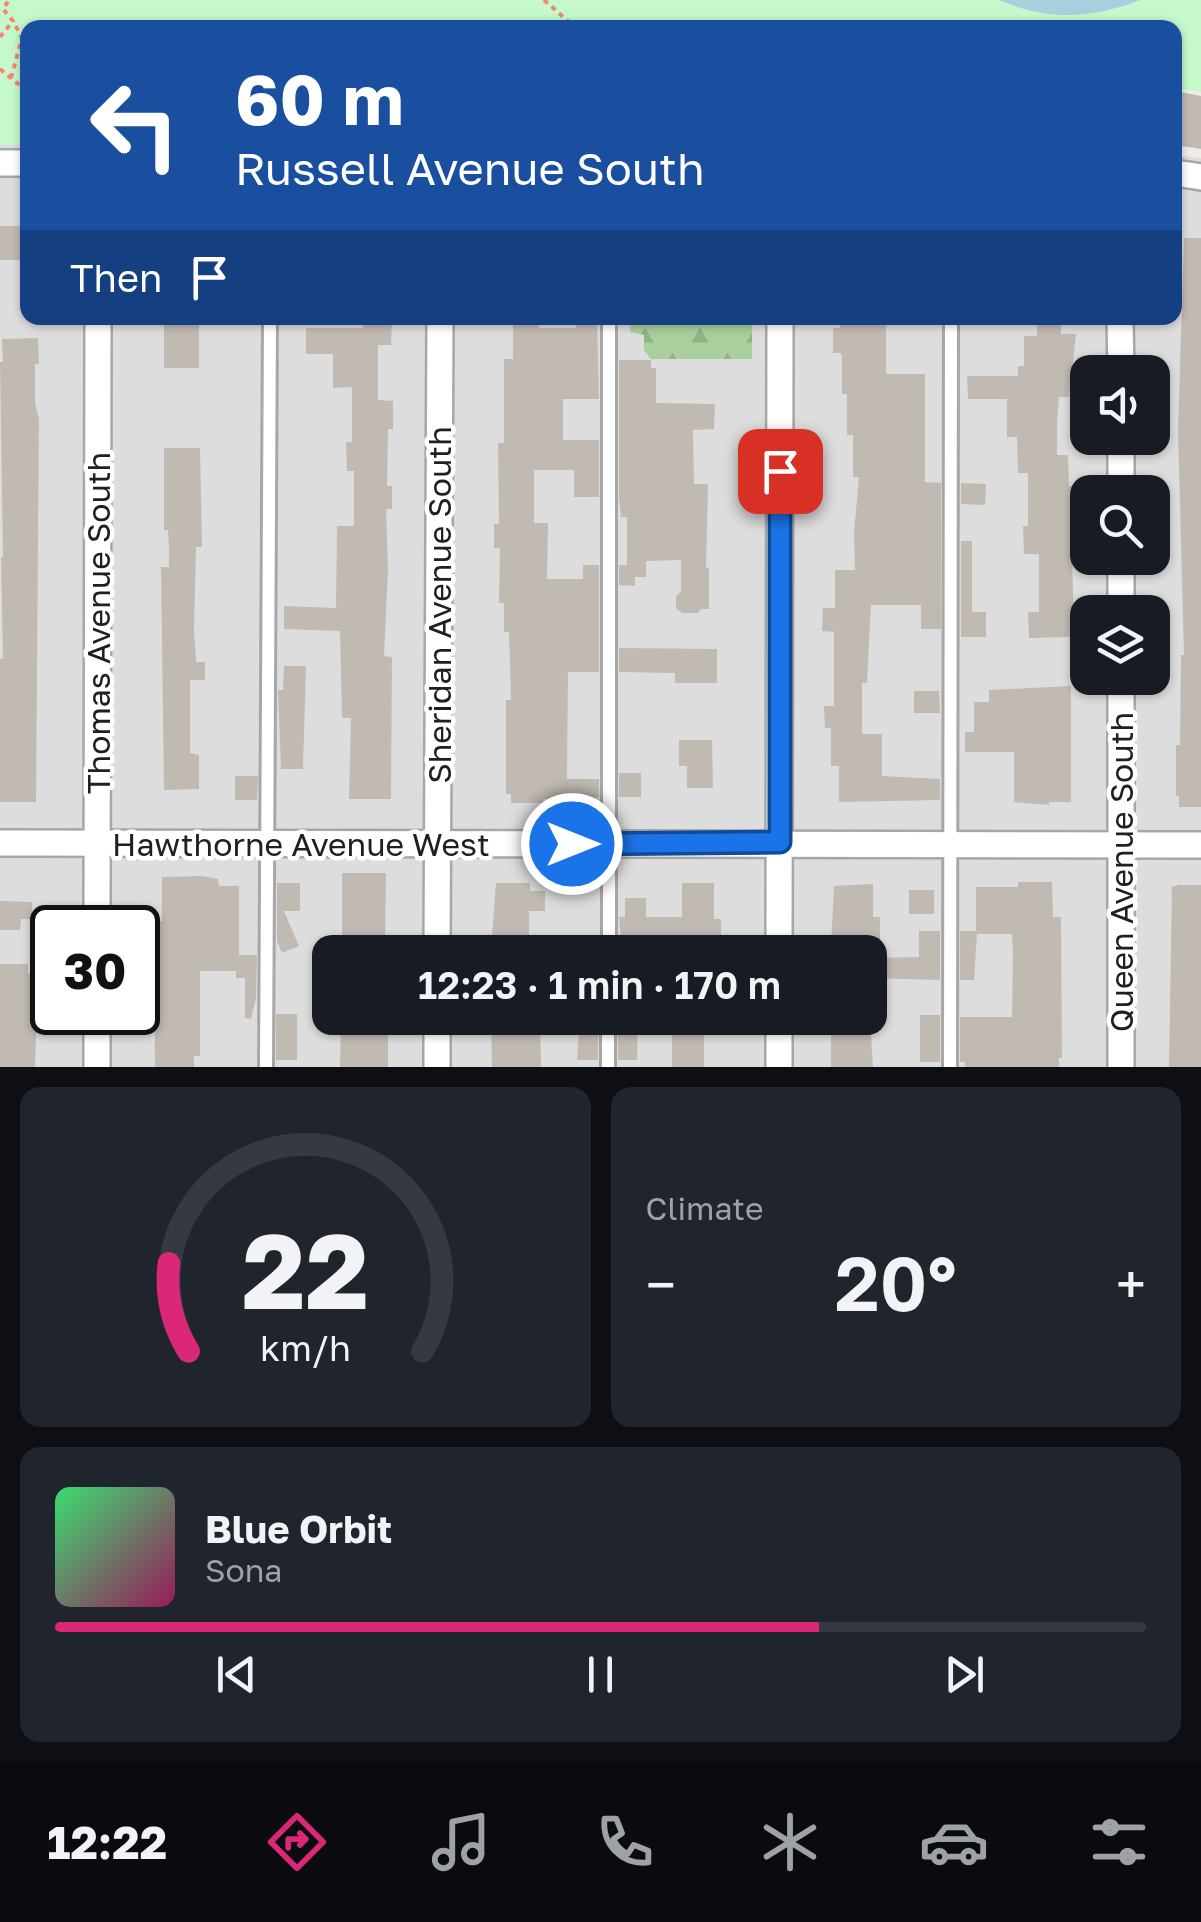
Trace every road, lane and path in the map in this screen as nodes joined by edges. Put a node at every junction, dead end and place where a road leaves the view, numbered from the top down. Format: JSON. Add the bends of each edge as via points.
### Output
{"nodes":[{"id":1,"x":9,"y":0,"type":"edge"},
{"id":2,"x":544,"y":0,"type":"edge"},
{"id":3,"x":567,"y":20,"type":"edge"},
{"id":4,"x":13,"y":21,"type":"junction"},
{"id":5,"x":20,"y":34,"type":"edge"},
{"id":6,"x":0,"y":37,"type":"edge"},
{"id":7,"x":20,"y":45,"type":"edge"},
{"id":8,"x":0,"y":69,"type":"edge"},
{"id":9,"x":11,"y":78,"type":"junction"},
{"id":10,"x":20,"y":85,"type":"edge"},
{"id":11,"x":98,"y":325,"type":"edge"},
{"id":12,"x":270,"y":325,"type":"edge"},
{"id":13,"x":440,"y":325,"type":"edge"},
{"id":14,"x":608,"y":325,"type":"edge"},
{"id":15,"x":780,"y":325,"type":"edge"},
{"id":16,"x":951,"y":325,"type":"edge"},
{"id":17,"x":1120,"y":325,"type":"edge"},
{"id":18,"x":1120,"y":355,"type":"edge"},
{"id":19,"x":1121,"y":695,"type":"edge"},
{"id":20,"x":780,"y":842,"type":"junction"},
{"id":21,"x":950,"y":842,"type":"junction"},
{"id":22,"x":0,"y":843,"type":"edge"},
{"id":23,"x":98,"y":844,"type":"junction"},
{"id":24,"x":265,"y":844,"type":"junction"},
{"id":25,"x":437,"y":844,"type":"junction"},
{"id":26,"x":609,"y":844,"type":"junction"},
{"id":27,"x":1121,"y":844,"type":"junction"},
{"id":28,"x":1201,"y":845,"type":"edge"},
{"id":29,"x":98,"y":905,"type":"edge"},
{"id":30,"x":437,"y":935,"type":"edge"},
{"id":31,"x":609,"y":935,"type":"edge"},
{"id":32,"x":779,"y":935,"type":"edge"},
{"id":33,"x":97,"y":1035,"type":"edge"},
{"id":34,"x":437,"y":1035,"type":"edge"},
{"id":35,"x":608,"y":1035,"type":"edge"},
{"id":36,"x":779,"y":1035,"type":"edge"},
{"id":37,"x":97,"y":1067,"type":"edge"},
{"id":38,"x":266,"y":1067,"type":"edge"},
{"id":39,"x":437,"y":1067,"type":"edge"},
{"id":40,"x":608,"y":1067,"type":"edge"},
{"id":41,"x":779,"y":1067,"type":"edge"},
{"id":42,"x":950,"y":1067,"type":"edge"},
{"id":43,"x":1121,"y":1067,"type":"edge"}],
"edges":[{"from":1,"to":4,"type":"path","via":[[3,10]]},
{"from":2,"to":3,"type":"path"},
{"from":4,"to":5,"type":"path"},
{"from":4,"to":6,"type":"path"},
{"from":7,"to":9,"type":"path"},
{"from":8,"to":9,"type":"path"},
{"from":9,"to":10,"type":"path"},
{"from":11,"to":23,"type":"street","name":"Thomas Avenue South"},
{"from":12,"to":24,"type":"lane"},
{"from":13,"to":25,"type":"street","name":"Sheridan Avenue South"},
{"from":14,"to":26,"type":"lane"},
{"from":15,"to":20,"type":"street"},
{"from":16,"to":21,"type":"lane"},
{"from":17,"to":18,"type":"street"},
{"from":19,"to":27,"type":"street","name":"Queen Avenue South"},
{"from":20,"to":21,"type":"street","name":"Hawthorne Avenue West"},
{"from":20,"to":26,"type":"street","name":"Hawthorne Avenue West"},
{"from":20,"to":32,"type":"street"},
{"from":21,"to":27,"type":"street","name":"Hawthorne Avenue West"},
{"from":21,"to":42,"type":"lane"},
{"from":22,"to":23,"type":"street","name":"Hawthorne Avenue West"},
{"from":23,"to":24,"type":"street","name":"Hawthorne Avenue West"},
{"from":23,"to":29,"type":"street","name":"Thomas Avenue South"},
{"from":24,"to":25,"type":"street","name":"Hawthorne Avenue West"},
{"from":24,"to":38,"type":"lane"},
{"from":25,"to":26,"type":"street","name":"Hawthorne Avenue West"},
{"from":25,"to":30,"type":"street","name":"Sheridan Avenue South"},
{"from":26,"to":31,"type":"lane"},
{"from":27,"to":28,"type":"street","name":"Hawthorne Avenue West"},
{"from":27,"to":43,"type":"street","name":"Queen Avenue South"},
{"from":33,"to":37,"type":"street"},
{"from":34,"to":39,"type":"street"},
{"from":35,"to":40,"type":"lane"},
{"from":36,"to":41,"type":"street"}]}
